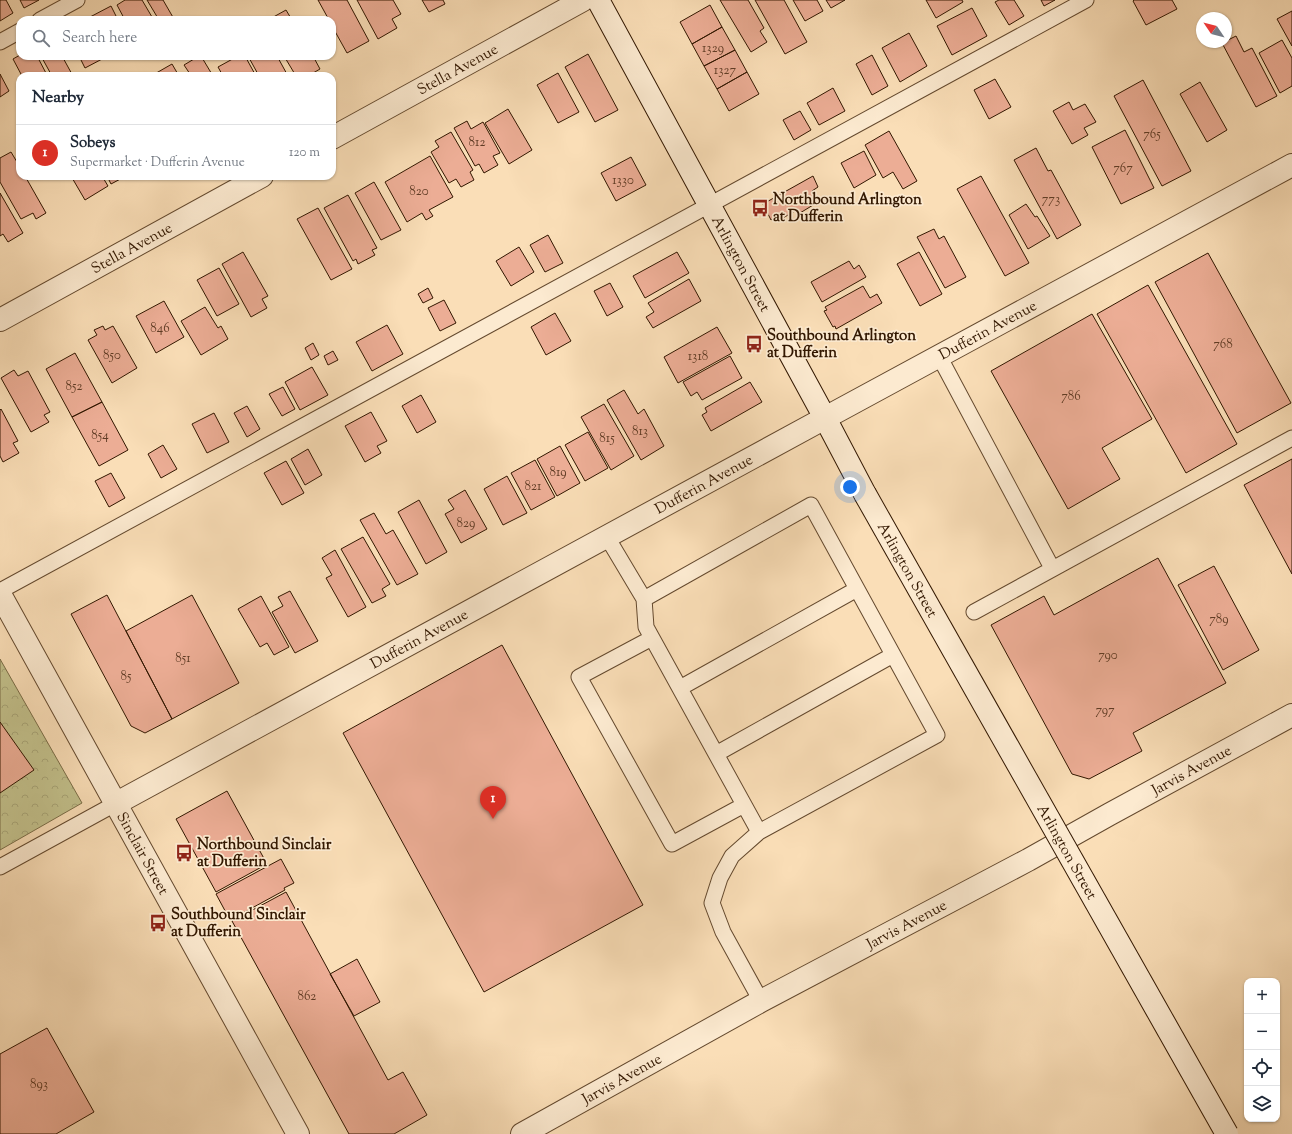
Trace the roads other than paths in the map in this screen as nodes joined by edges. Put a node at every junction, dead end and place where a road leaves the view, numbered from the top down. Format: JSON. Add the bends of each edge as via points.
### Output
{"nodes":[{"id":1,"x":76,"y":0,"type":"edge"},
{"id":2,"x":584,"y":0,"type":"edge"},
{"id":3,"x":598,"y":0,"type":"edge"},
{"id":4,"x":1086,"y":0,"type":"edge"},
{"id":5,"x":47,"y":16,"type":"edge"},
{"id":6,"x":16,"y":33,"type":"edge"},
{"id":7,"x":0,"y":42,"type":"edge"},
{"id":8,"x":336,"y":136,"type":"edge"},
{"id":9,"x":1292,"y":165,"type":"edge"},
{"id":10,"x":255,"y":180,"type":"edge"},
{"id":11,"x":710,"y":205,"type":"junction"},
{"id":12,"x":0,"y":320,"type":"edge"},
{"id":13,"x":939,"y":356,"type":"junction"},
{"id":14,"x":825,"y":418,"type":"junction"},
{"id":15,"x":1292,"y":438,"type":"edge"},
{"id":16,"x":607,"y":537,"type":"junction"},
{"id":17,"x":1052,"y":568,"type":"junction"},
{"id":18,"x":857,"y":589,"type":"junction"},
{"id":19,"x":0,"y":593,"type":"edge"},
{"id":20,"x":644,"y":599,"type":"junction"},
{"id":21,"x":974,"y":612,"type":"dead end"},
{"id":22,"x":652,"y":638,"type":"junction"},
{"id":23,"x":893,"y":656,"type":"junction"},
{"id":24,"x":680,"y":688,"type":"junction"},
{"id":25,"x":1292,"y":715,"type":"edge"},
{"id":26,"x":716,"y":754,"type":"junction"},
{"id":27,"x":115,"y":804,"type":"junction"},
{"id":28,"x":744,"y":805,"type":"junction"},
{"id":29,"x":759,"y":832,"type":"junction"},
{"id":30,"x":0,"y":867,"type":"edge"},
{"id":31,"x":761,"y":1002,"type":"junction"},
{"id":32,"x":298,"y":1134,"type":"edge"},
{"id":33,"x":522,"y":1134,"type":"edge"},
{"id":34,"x":1227,"y":1134,"type":"edge"}],
"edges":[{"from":1,"to":5,"type":"lane"},
{"from":2,"to":8,"type":"street","name":"Stella Avenue"},
{"from":3,"to":11,"type":"street","name":"Arlington Street"},
{"from":4,"to":11,"type":"lane"},
{"from":6,"to":7,"type":"lane"},
{"from":9,"to":13,"type":"street","name":"Dufferin Avenue"},
{"from":10,"to":12,"type":"street","name":"Stella Avenue"},
{"from":11,"to":14,"type":"street","name":"Arlington Street"},
{"from":11,"to":19,"type":"lane"},
{"from":13,"to":14,"type":"street","name":"Dufferin Avenue"},
{"from":13,"to":17,"type":"lane"},
{"from":14,"to":16,"type":"street","name":"Dufferin Avenue"},
{"from":14,"to":34,"type":"street","name":"Arlington Street","bridge":true,"via":[[865,494]]},
{"from":15,"to":17,"type":"lane"},
{"from":16,"to":20,"type":"lane"},
{"from":16,"to":27,"type":"street","name":"Dufferin Avenue"},
{"from":17,"to":21,"type":"lane"},
{"from":18,"to":20,"type":"lane","via":[[811,505]]},
{"from":18,"to":23,"type":"lane"},
{"from":18,"to":24,"type":"lane"},
{"from":19,"to":27,"type":"street","name":"Sinclair Street"},
{"from":20,"to":22,"type":"lane","via":[[646,627]]},
{"from":22,"to":24,"type":"lane"},
{"from":22,"to":28,"type":"lane","via":[[579,678],[672,844]]},
{"from":23,"to":26,"type":"lane"},
{"from":23,"to":29,"type":"lane","via":[[937,735]]},
{"from":24,"to":26,"type":"lane"},
{"from":25,"to":31,"type":"street","name":"Jarvis Avenue","via":[[1028,860]]},
{"from":26,"to":28,"type":"lane"},
{"from":27,"to":30,"type":"lane"},
{"from":27,"to":32,"type":"street","name":"Sinclair Street"},
{"from":28,"to":29,"type":"lane"},
{"from":29,"to":31,"type":"lane","via":[[732,856],[720,878],[712,903],[722,932]]},
{"from":31,"to":33,"type":"street","name":"Jarvis Avenue"}]}
